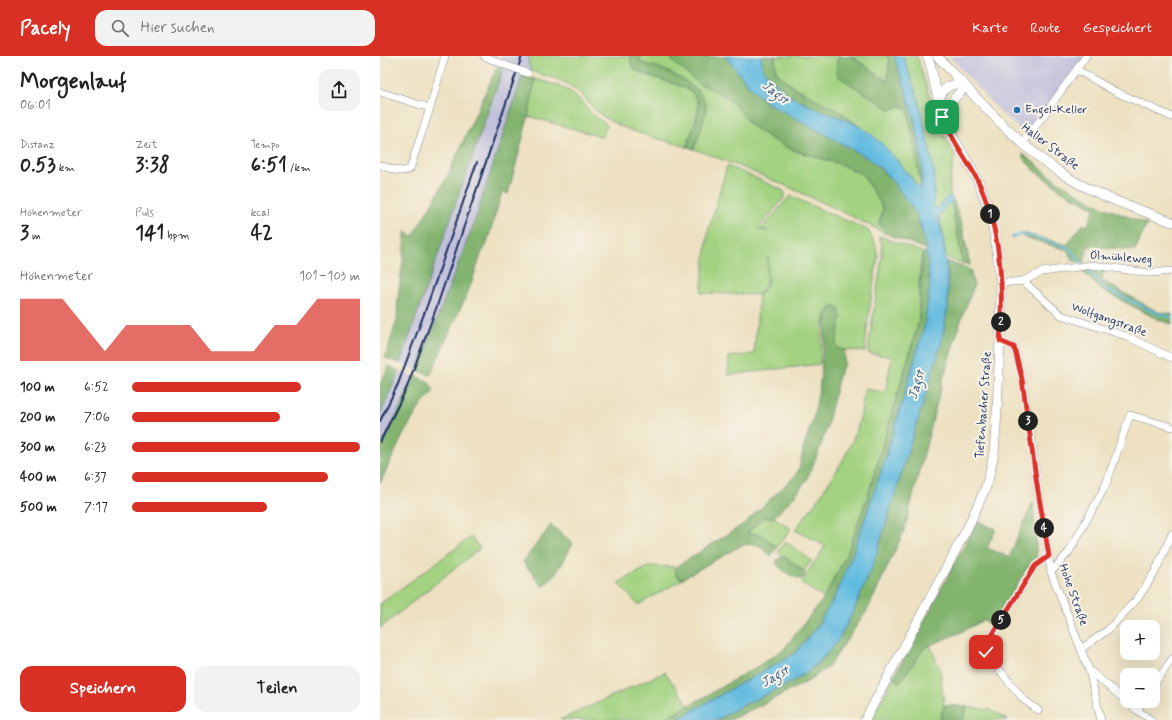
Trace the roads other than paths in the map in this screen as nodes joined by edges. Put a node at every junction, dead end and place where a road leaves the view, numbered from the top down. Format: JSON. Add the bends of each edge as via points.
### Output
{"nodes":[{"id":1,"x":445,"y":56,"type":"edge"},
{"id":2,"x":484,"y":56,"type":"edge"},
{"id":3,"x":927,"y":56,"type":"edge"},
{"id":4,"x":937,"y":56,"type":"edge"},
{"id":5,"x":1086,"y":56,"type":"edge"},
{"id":6,"x":1077,"y":70,"type":"junction"},
{"id":7,"x":527,"y":73,"type":"dead end"},
{"id":8,"x":964,"y":85,"type":"junction"},
{"id":9,"x":380,"y":92,"type":"edge"},
{"id":10,"x":939,"y":106,"type":"junction"},
{"id":11,"x":430,"y":108,"type":"junction"},
{"id":12,"x":1172,"y":117,"type":"edge"},
{"id":13,"x":956,"y":142,"type":"junction"},
{"id":14,"x":1022,"y":143,"type":"junction"},
{"id":15,"x":380,"y":165,"type":"edge"},
{"id":16,"x":1172,"y":222,"type":"edge"},
{"id":17,"x":1172,"y":271,"type":"edge"},
{"id":18,"x":1022,"y":281,"type":"junction"},
{"id":19,"x":1001,"y":282,"type":"junction"},
{"id":20,"x":1000,"y":341,"type":"junction"},
{"id":21,"x":1172,"y":358,"type":"edge"},
{"id":22,"x":1172,"y":426,"type":"edge"},
{"id":23,"x":1172,"y":534,"type":"edge"},
{"id":24,"x":1049,"y":556,"type":"junction"},
{"id":25,"x":1052,"y":572,"type":"junction"},
{"id":26,"x":1081,"y":649,"type":"junction"},
{"id":27,"x":1172,"y":659,"type":"edge"},
{"id":28,"x":1089,"y":670,"type":"junction"},
{"id":29,"x":1160,"y":676,"type":"edge"},
{"id":30,"x":1038,"y":710,"type":"dead end"},
{"id":31,"x":1137,"y":710,"type":"joint"},
{"id":32,"x":864,"y":720,"type":"edge"},
{"id":33,"x":1101,"y":720,"type":"edge"},
{"id":34,"x":1151,"y":720,"type":"edge"}],
"edges":[{"from":1,"to":11,"type":"street"},
{"from":2,"to":7,"type":"street","bridge":true},
{"from":3,"to":10,"type":"main road","name":"Tiefenbacher Straße"},
{"from":4,"to":8,"type":"main road","name":"Haller Straße"},
{"from":5,"to":6,"type":"street"},
{"from":6,"to":12,"type":"street","via":[[1114,92]]},
{"from":6,"to":14,"type":"street"},
{"from":8,"to":10,"type":"main road","via":[[950,85],[944,90]]},
{"from":8,"to":13,"type":"main road","name":"Tiefenbacher Straße","via":[[948,111]]},
{"from":8,"to":14,"type":"main road","name":"Haller Straße"},
{"from":9,"to":11,"type":"street"},
{"from":10,"to":13,"type":"main road","name":"Tiefenbacher Straße","via":[[947,128]]},
{"from":11,"to":15,"type":"street","via":[[410,169],[402,171]]},
{"from":13,"to":19,"type":"main road","name":"Tiefenbacher Straße","via":[[977,179],[988,206]]},
{"from":14,"to":16,"type":"main road","name":"Haller Straße","via":[[1075,181],[1117,201]]},
{"from":17,"to":18,"type":"street","name":"Ölmühleweg","via":[[1149,273],[1092,265],[1042,272]]},
{"from":18,"to":19,"type":"street"},
{"from":18,"to":21,"type":"street","name":"Wolfgangstraße","via":[[1061,315],[1126,336]]},
{"from":19,"to":20,"type":"main road","name":"Tiefenbacher Straße"},
{"from":20,"to":24,"type":"street","name":"Hohe Straße","via":[[1014,347],[1022,379]]},
{"from":20,"to":32,"type":"main road","name":"Tiefenbacher Straße","via":[[998,412],[994,453],[986,486],[967,529]]},
{"from":22,"to":25,"type":"street","via":[[1130,415],[1107,482],[1069,552]]},
{"from":23,"to":26,"type":"street","via":[[1155,572],[1138,598],[1108,630]]},
{"from":24,"to":25,"type":"street","name":"Hohe Straße"},
{"from":24,"to":30,"type":"street","via":[[1035,566],[986,645],[986,652],[1024,700]]},
{"from":25,"to":26,"type":"street","name":"Hohe Straße"},
{"from":26,"to":28,"type":"street","name":"Hohe Straße"},
{"from":27,"to":29,"type":"street"},
{"from":28,"to":31,"type":"street"},
{"from":28,"to":33,"type":"street","name":"Hohe Straße"},
{"from":31,"to":34,"type":"street"}]}
